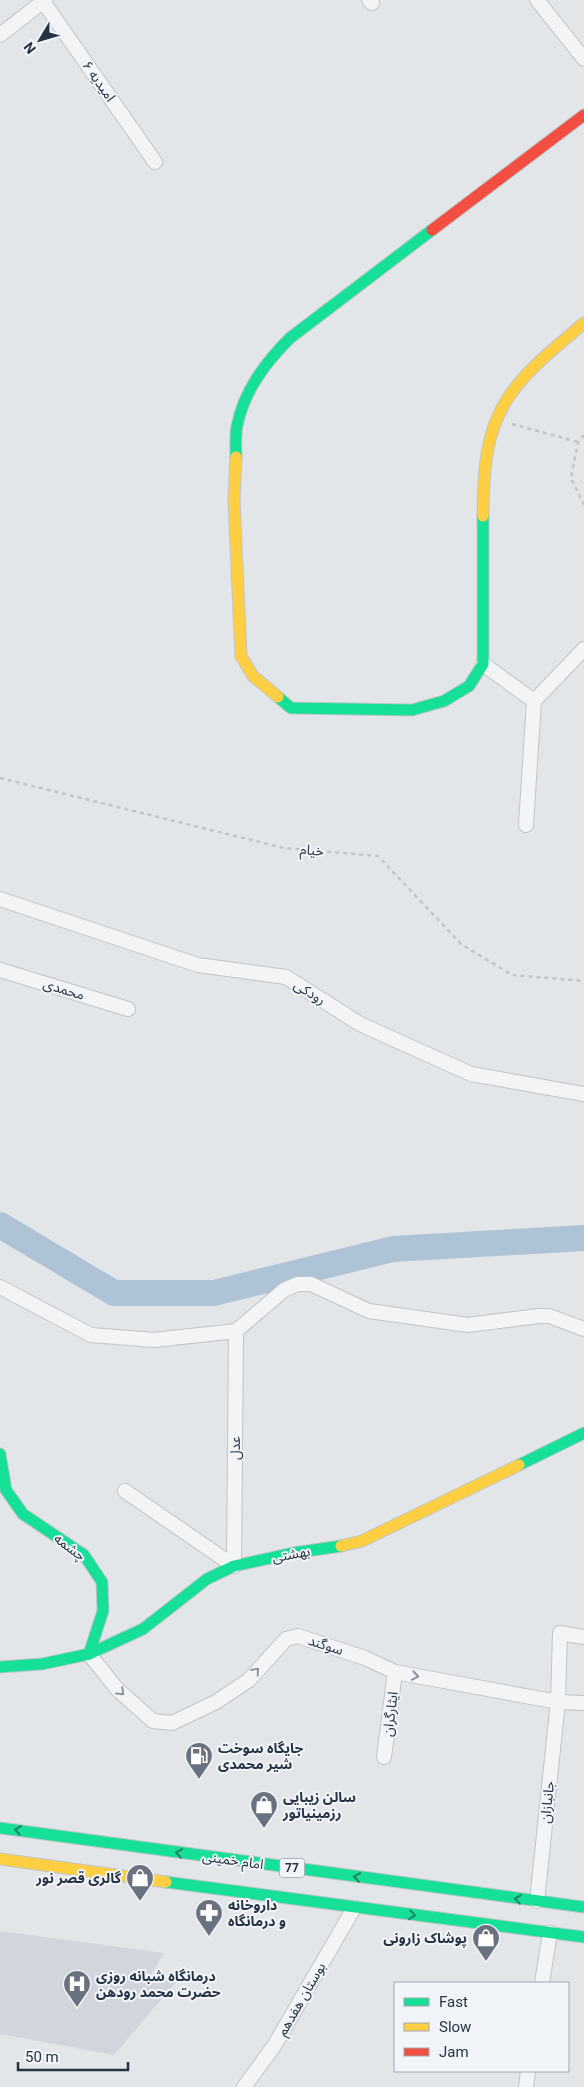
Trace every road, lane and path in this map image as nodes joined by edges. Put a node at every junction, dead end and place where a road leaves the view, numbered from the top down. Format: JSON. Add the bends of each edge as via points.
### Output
{"nodes":[{"id":1,"x":44,"y":0,"type":"edge"},
{"id":2,"x":537,"y":0,"type":"edge"},
{"id":3,"x":0,"y":35,"type":"edge"},
{"id":4,"x":584,"y":59,"type":"edge"},
{"id":5,"x":584,"y":115,"type":"edge"},
{"id":6,"x":155,"y":162,"type":"dead end"},
{"id":7,"x":584,"y":323,"type":"edge"},
{"id":8,"x":496,"y":419,"type":"junction"},
{"id":9,"x":584,"y":434,"type":"edge"},
{"id":10,"x":578,"y":442,"type":"junction"},
{"id":11,"x":584,"y":505,"type":"edge"},
{"id":12,"x":584,"y":649,"type":"edge"},
{"id":13,"x":482,"y":664,"type":"junction"},
{"id":14,"x":534,"y":701,"type":"junction"},
{"id":15,"x":0,"y":778,"type":"edge"},
{"id":16,"x":526,"y":825,"type":"dead end"},
{"id":17,"x":0,"y":900,"type":"edge"},
{"id":18,"x":0,"y":970,"type":"edge"},
{"id":19,"x":584,"y":981,"type":"edge"},
{"id":20,"x":128,"y":1009,"type":"dead end"},
{"id":21,"x":584,"y":1094,"type":"edge"},
{"id":22,"x":0,"y":1287,"type":"edge"},
{"id":23,"x":584,"y":1329,"type":"edge"},
{"id":24,"x":236,"y":1331,"type":"junction"},
{"id":25,"x":584,"y":1432,"type":"edge"},
{"id":26,"x":0,"y":1454,"type":"edge"},
{"id":27,"x":125,"y":1491,"type":"dead end"},
{"id":28,"x":234,"y":1566,"type":"junction"},
{"id":29,"x":584,"y":1637,"type":"edge"},
{"id":30,"x":90,"y":1654,"type":"junction"},
{"id":31,"x":0,"y":1667,"type":"edge"},
{"id":32,"x":395,"y":1672,"type":"junction"},
{"id":33,"x":558,"y":1702,"type":"junction"},
{"id":34,"x":584,"y":1703,"type":"edge"},
{"id":35,"x":384,"y":1757,"type":"dead end"},
{"id":36,"x":0,"y":1828,"type":"edge"},
{"id":37,"x":0,"y":1859,"type":"edge"},
{"id":38,"x":537,"y":1902,"type":"junction"},
{"id":39,"x":584,"y":1907,"type":"edge"},
{"id":40,"x":354,"y":1908,"type":"junction"},
{"id":41,"x":550,"y":1933,"type":"junction"},
{"id":42,"x":584,"y":1938,"type":"edge"},
{"id":43,"x":542,"y":1982,"type":"edge"},
{"id":44,"x":528,"y":2072,"type":"edge"},
{"id":45,"x":244,"y":2087,"type":"edge"},
{"id":46,"x":526,"y":2087,"type":"edge"}],
"edges":[{"from":1,"to":3,"type":"street"},
{"from":1,"to":6,"type":"street","name":"امیدیه ۶"},
{"from":2,"to":4,"type":"street"},
{"from":5,"to":13,"type":"main road","via":[[290,338],[268,360],[248,392],[237,427],[234,499],[241,656],[253,676],[291,708],[412,710],[444,701],[469,686]]},
{"from":7,"to":8,"type":"main road","via":[[521,382],[504,402]]},
{"from":8,"to":10,"type":"path"},
{"from":8,"to":13,"type":"main road","via":[[486,459]]},
{"from":9,"to":10,"type":"path"},
{"from":10,"to":11,"type":"path","via":[[571,478]]},
{"from":12,"to":14,"type":"street"},
{"from":13,"to":14,"type":"street"},
{"from":14,"to":16,"type":"street"},
{"from":15,"to":19,"type":"path","name":"خیام","via":[[284,848],[378,856],[461,944],[505,971],[512,975]]},
{"from":17,"to":21,"type":"street","name":"رودکی","via":[[198,965],[286,977],[360,1024],[471,1074]]},
{"from":18,"to":20,"type":"street","name":"محمدی"},
{"from":22,"to":24,"type":"street","via":[[91,1335],[154,1340]]},
{"from":23,"to":24,"type":"street","via":[[549,1316],[468,1326],[382,1314],[358,1307],[311,1284],[298,1284],[284,1290]]},
{"from":24,"to":28,"type":"street","name":"عدل"},
{"from":25,"to":28,"type":"main road","name":"بهشتی","via":[[362,1541]]},
{"from":26,"to":30,"type":"main road","name":"چشمه","via":[[6,1490],[23,1514],[84,1555],[102,1582],[103,1611]]},
{"from":27,"to":28,"type":"street"},
{"from":28,"to":30,"type":"main road","name":"بهشتی","via":[[207,1580],[144,1628]]},
{"from":29,"to":33,"type":"street","name":"جانبازان","via":[[560,1633]]},
{"from":30,"to":31,"type":"main road","name":"بهشتی","via":[[42,1664]]},
{"from":30,"to":32,"type":"street","name":"سوگند","one_way":true,"via":[[117,1689],[154,1721],[164,1723],[172,1723],[216,1702],[249,1680],[286,1639],[298,1636],[365,1658]]},
{"from":32,"to":33,"type":"street","name":"سوگند","one_way":true},
{"from":32,"to":35,"type":"street","name":"ایثارگران"},
{"from":33,"to":34,"type":"street","name":"سوگند"},
{"from":33,"to":38,"type":"street","name":"جانبازان"},
{"from":38,"to":36,"type":"main road","name":"امام خمینی","number":"77","one_way":true},
{"from":37,"to":40,"type":"main road","number":"77"},
{"from":38,"to":39,"type":"main road","name":"امام خمینی","number":"77"},
{"from":40,"to":41,"type":"main road","number":"77","one_way":true},
{"from":40,"to":45,"type":"street","name":"بوستان هفدهم","via":[[274,2046]]},
{"from":41,"to":42,"type":"main road","number":"77"},
{"from":41,"to":43,"type":"street"},
{"from":44,"to":46,"type":"street"}]}
